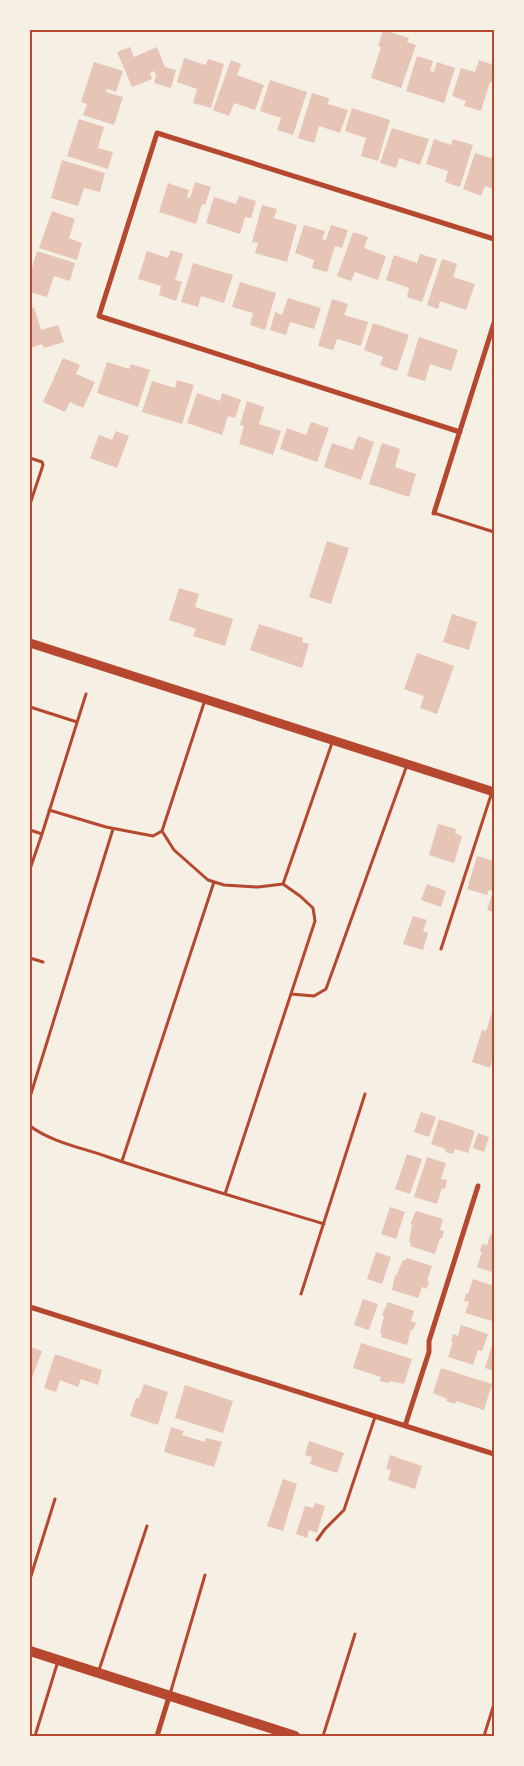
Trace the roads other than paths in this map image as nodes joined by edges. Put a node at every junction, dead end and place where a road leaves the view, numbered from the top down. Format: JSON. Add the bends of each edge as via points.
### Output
{"nodes":[{"id":1,"x":494,"y":239,"type":"edge"},
{"id":2,"x":494,"y":323,"type":"edge"},
{"id":3,"x":460,"y":432,"type":"junction"},
{"id":4,"x":30,"y":458,"type":"edge"},
{"id":5,"x":30,"y":504,"type":"edge"},
{"id":6,"x":434,"y":513,"type":"joint"},
{"id":7,"x":494,"y":532,"type":"edge"},
{"id":8,"x":30,"y":643,"type":"edge"},
{"id":9,"x":86,"y":694,"type":"dead end"},
{"id":10,"x":206,"y":699,"type":"junction"},
{"id":11,"x":30,"y":707,"type":"edge"},
{"id":12,"x":77,"y":722,"type":"junction"},
{"id":13,"x":333,"y":740,"type":"junction"},
{"id":14,"x":408,"y":764,"type":"junction"},
{"id":15,"x":493,"y":792,"type":"edge"},
{"id":16,"x":49,"y":810,"type":"junction"},
{"id":17,"x":113,"y":829,"type":"junction"},
{"id":18,"x":30,"y":830,"type":"edge"},
{"id":19,"x":162,"y":831,"type":"junction"},
{"id":20,"x":42,"y":834,"type":"junction"},
{"id":21,"x":30,"y":870,"type":"edge"},
{"id":22,"x":214,"y":882,"type":"junction"},
{"id":23,"x":284,"y":884,"type":"junction"},
{"id":24,"x":441,"y":949,"type":"dead end"},
{"id":25,"x":30,"y":958,"type":"edge"},
{"id":26,"x":43,"y":962,"type":"dead end"},
{"id":27,"x":291,"y":994,"type":"junction"},
{"id":28,"x":365,"y":1094,"type":"dead end"},
{"id":29,"x":30,"y":1097,"type":"edge"},
{"id":30,"x":30,"y":1126,"type":"edge"},
{"id":31,"x":122,"y":1161,"type":"junction"},
{"id":32,"x":478,"y":1186,"type":"dead end"},
{"id":33,"x":225,"y":1194,"type":"junction"},
{"id":34,"x":324,"y":1224,"type":"junction"},
{"id":35,"x":301,"y":1294,"type":"dead end"},
{"id":36,"x":30,"y":1307,"type":"edge"},
{"id":37,"x":375,"y":1416,"type":"junction"},
{"id":38,"x":405,"y":1426,"type":"junction"},
{"id":39,"x":494,"y":1454,"type":"edge"},
{"id":40,"x":55,"y":1499,"type":"dead end"},
{"id":41,"x":147,"y":1526,"type":"dead end"},
{"id":42,"x":317,"y":1540,"type":"dead end"},
{"id":43,"x":205,"y":1575,"type":"dead end"},
{"id":44,"x":30,"y":1580,"type":"edge"},
{"id":45,"x":355,"y":1634,"type":"dead end"},
{"id":46,"x":30,"y":1651,"type":"edge"},
{"id":47,"x":58,"y":1660,"type":"junction"},
{"id":48,"x":98,"y":1673,"type":"junction"},
{"id":49,"x":170,"y":1696,"type":"junction"},
{"id":50,"x":494,"y":1704,"type":"edge"},
{"id":51,"x":35,"y":1736,"type":"edge"},
{"id":52,"x":157,"y":1736,"type":"edge"},
{"id":53,"x":295,"y":1736,"type":"edge"},
{"id":54,"x":323,"y":1736,"type":"edge"},
{"id":55,"x":484,"y":1736,"type":"edge"}],
"edges":[{"from":1,"to":3,"type":"street","via":[[157,133],[99,316]]},
{"from":2,"to":3,"type":"street"},
{"from":3,"to":6,"type":"street"},
{"from":4,"to":5,"type":"lane","via":[[42,462]]},
{"from":6,"to":7,"type":"lane"},
{"from":8,"to":10,"type":"street"},
{"from":9,"to":12,"type":"lane"},
{"from":10,"to":13,"type":"street"},
{"from":10,"to":19,"type":"lane"},
{"from":11,"to":12,"type":"lane"},
{"from":12,"to":16,"type":"lane"},
{"from":13,"to":14,"type":"street"},
{"from":13,"to":23,"type":"lane"},
{"from":14,"to":15,"type":"street"},
{"from":14,"to":27,"type":"lane","via":[[326,989],[314,996]]},
{"from":15,"to":24,"type":"lane"},
{"from":16,"to":17,"type":"lane"},
{"from":16,"to":20,"type":"lane"},
{"from":17,"to":19,"type":"lane","via":[[153,836]]},
{"from":17,"to":29,"type":"lane"},
{"from":18,"to":20,"type":"lane"},
{"from":19,"to":22,"type":"lane","via":[[174,850]]},
{"from":20,"to":21,"type":"lane"},
{"from":22,"to":23,"type":"lane","via":[[258,887]]},
{"from":22,"to":31,"type":"lane"},
{"from":23,"to":27,"type":"lane","via":[[313,908],[315,921]]},
{"from":25,"to":26,"type":"lane"},
{"from":27,"to":33,"type":"lane"},
{"from":28,"to":34,"type":"lane"},
{"from":30,"to":31,"type":"lane","via":[[59,1140]]},
{"from":31,"to":33,"type":"lane"},
{"from":32,"to":38,"type":"street"},
{"from":33,"to":34,"type":"lane"},
{"from":34,"to":35,"type":"lane"},
{"from":36,"to":37,"type":"street"},
{"from":37,"to":38,"type":"street"},
{"from":37,"to":42,"type":"lane","via":[[344,1510]]},
{"from":38,"to":39,"type":"street"},
{"from":40,"to":44,"type":"lane"},
{"from":41,"to":48,"type":"lane"},
{"from":43,"to":49,"type":"lane"},
{"from":45,"to":54,"type":"lane"},
{"from":46,"to":47,"type":"main road"},
{"from":47,"to":48,"type":"main road"},
{"from":47,"to":51,"type":"lane"},
{"from":48,"to":49,"type":"main road"},
{"from":49,"to":52,"type":"street"},
{"from":49,"to":53,"type":"main road"},
{"from":50,"to":55,"type":"lane"}]}
